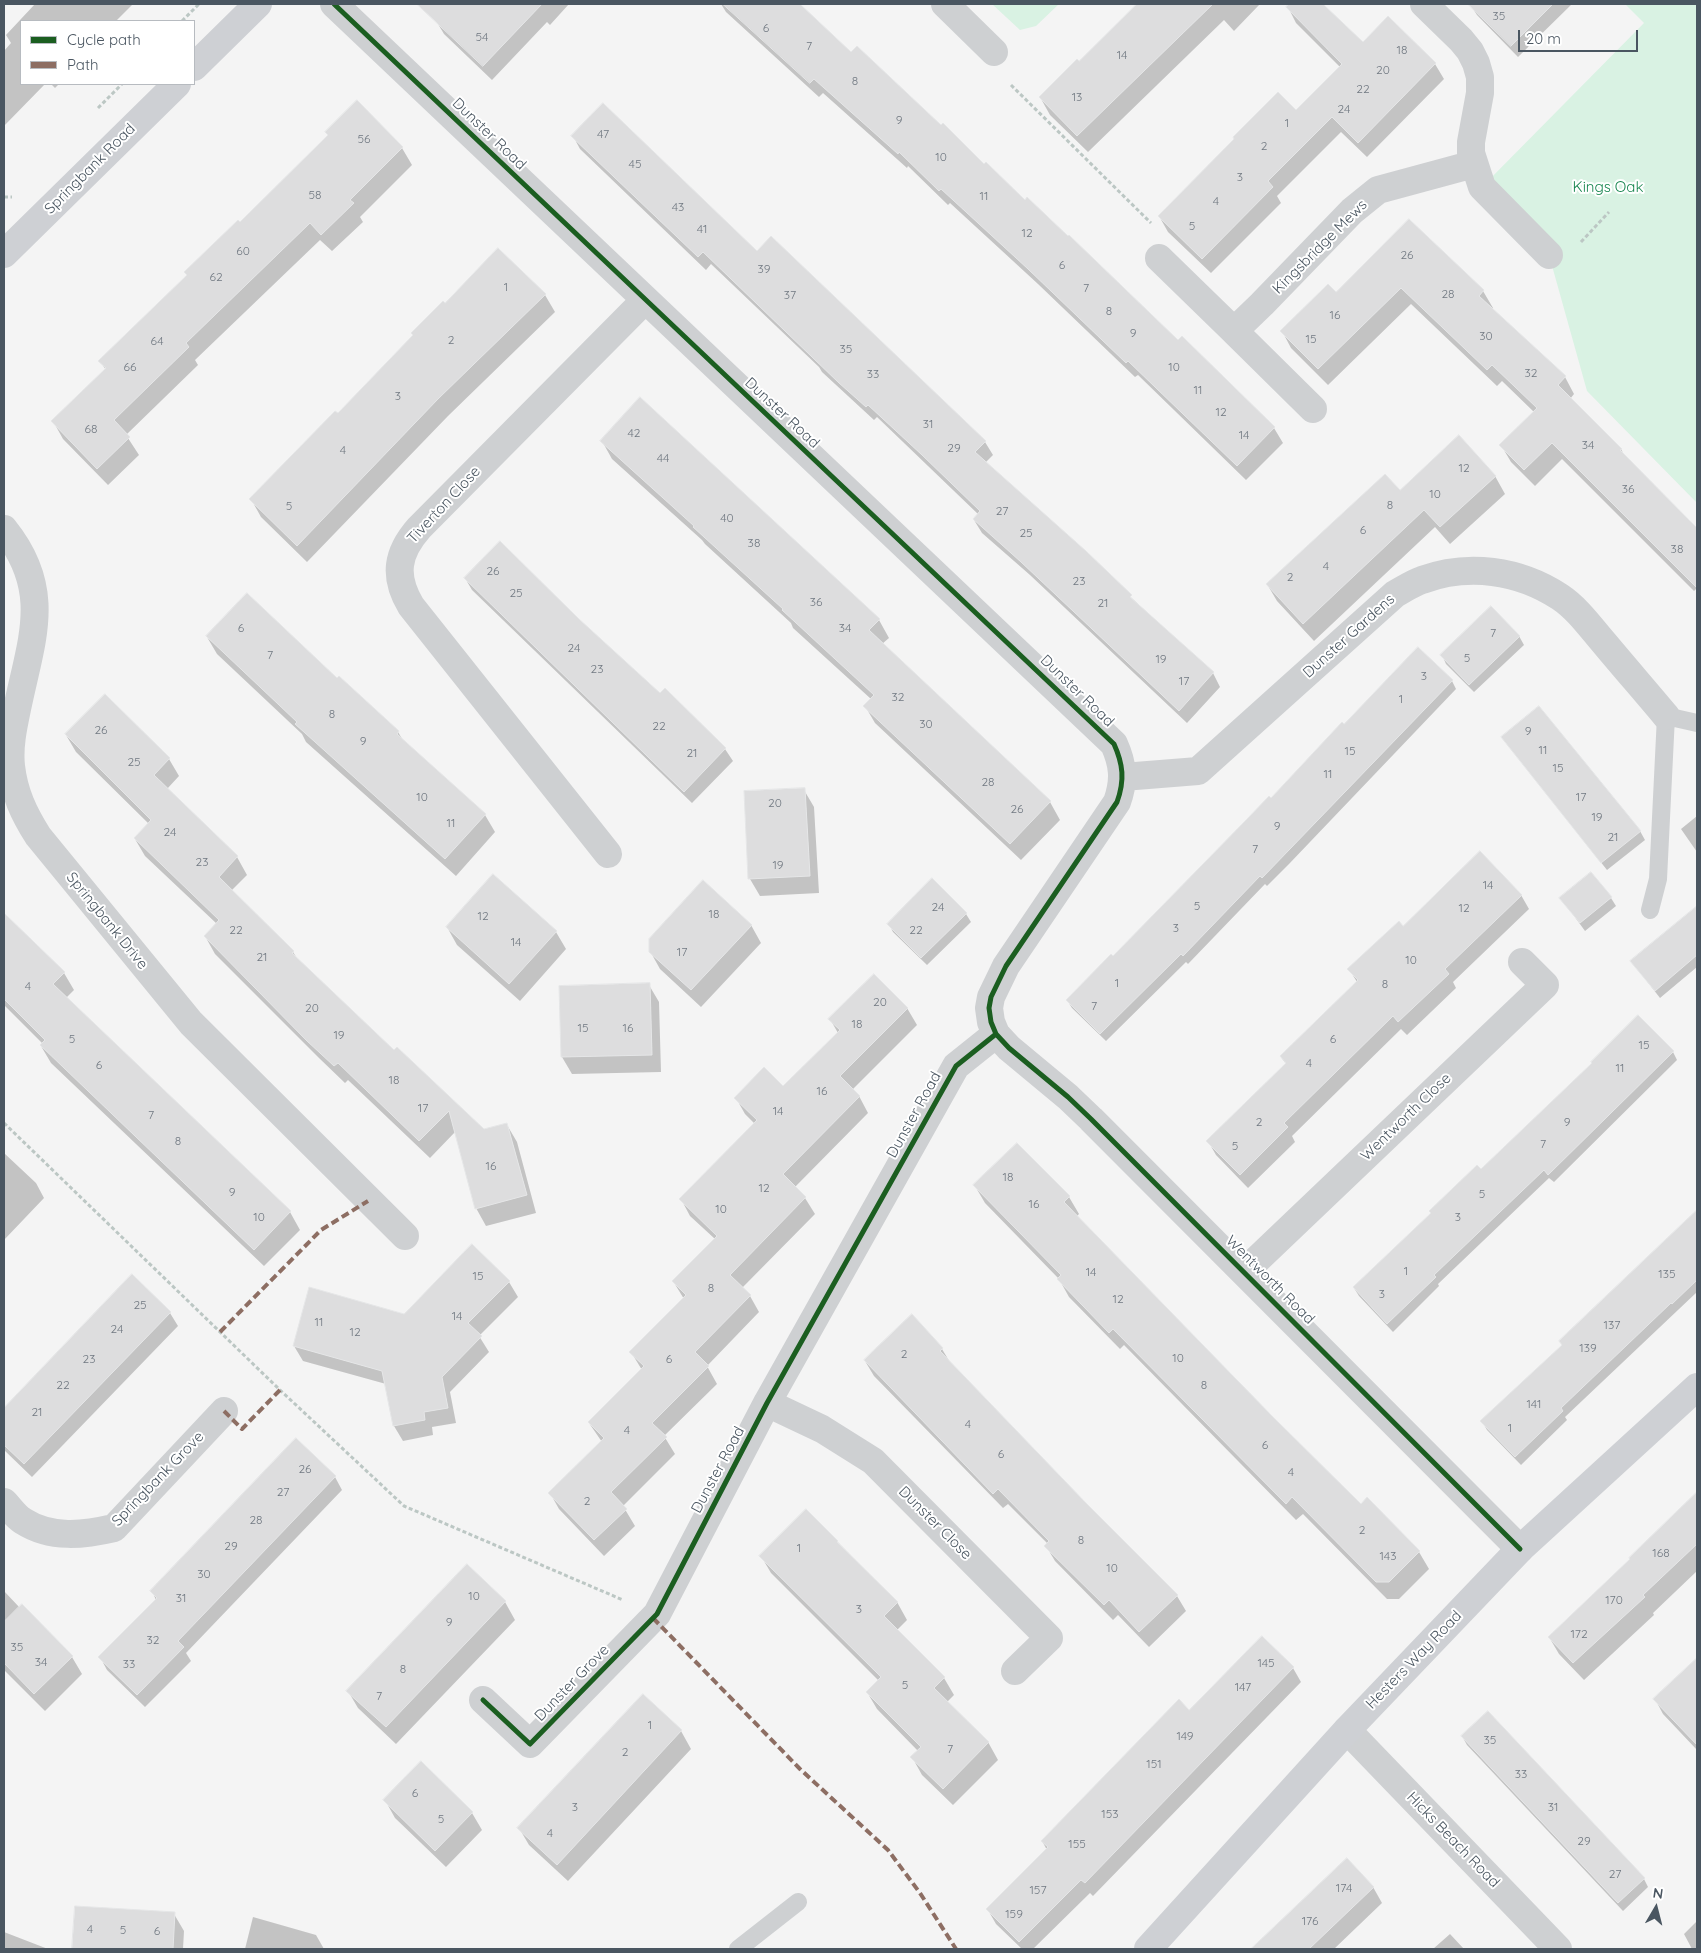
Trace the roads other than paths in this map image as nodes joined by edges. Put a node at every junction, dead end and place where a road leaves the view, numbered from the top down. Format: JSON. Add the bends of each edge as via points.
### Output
{"nodes":[{"id":1,"x":258,"y":4,"type":"edge"},
{"id":2,"x":334,"y":4,"type":"edge"},
{"id":3,"x":945,"y":4,"type":"edge"},
{"id":4,"x":1424,"y":4,"type":"edge"},
{"id":5,"x":994,"y":52,"type":"dead end"},
{"id":6,"x":195,"y":66,"type":"edge"},
{"id":7,"x":176,"y":85,"type":"edge"},
{"id":8,"x":1474,"y":164,"type":"junction"},
{"id":9,"x":4,"y":254,"type":"edge"},
{"id":10,"x":1549,"y":255,"type":"dead end"},
{"id":11,"x":1159,"y":258,"type":"dead end"},
{"id":12,"x":644,"y":300,"type":"junction"},
{"id":13,"x":1234,"y":331,"type":"junction"},
{"id":14,"x":1313,"y":409,"type":"dead end"},
{"id":15,"x":4,"y":529,"type":"edge"},
{"id":16,"x":1666,"y":716,"type":"junction"},
{"id":17,"x":1697,"y":723,"type":"edge"},
{"id":18,"x":1123,"y":777,"type":"junction"},
{"id":19,"x":608,"y":854,"type":"dead end"},
{"id":20,"x":1650,"y":910,"type":"dead end"},
{"id":21,"x":1522,"y":962,"type":"dead end"},
{"id":22,"x":996,"y":1034,"type":"junction"},
{"id":23,"x":405,"y":1236,"type":"dead end"},
{"id":24,"x":1244,"y":1272,"type":"junction"},
{"id":25,"x":1697,"y":1387,"type":"edge"},
{"id":26,"x":767,"y":1403,"type":"junction"},
{"id":27,"x":224,"y":1411,"type":"dead end"},
{"id":28,"x":4,"y":1502,"type":"edge"},
{"id":29,"x":1520,"y":1549,"type":"junction"},
{"id":30,"x":657,"y":1614,"type":"joint"},
{"id":31,"x":1015,"y":1671,"type":"dead end"},
{"id":32,"x":482,"y":1700,"type":"dead end"},
{"id":33,"x":1347,"y":1730,"type":"junction"},
{"id":34,"x":798,"y":1902,"type":"dead end"},
{"id":35,"x":738,"y":1949,"type":"edge"},
{"id":36,"x":1148,"y":1949,"type":"edge"},
{"id":37,"x":1558,"y":1949,"type":"edge"}],
"edges":[{"from":1,"to":6,"type":"street"},
{"from":2,"to":12,"type":"street","name":"Dunster Road"},
{"from":3,"to":5,"type":"street"},
{"from":4,"to":8,"type":"street","via":[[1461,40],[1476,63],[1480,93],[1471,142]]},
{"from":7,"to":9,"type":"street","name":"Springbank Road"},
{"from":8,"to":10,"type":"street","via":[[1482,187]]},
{"from":8,"to":13,"type":"street","name":"Kingsbridge Mews","via":[[1378,190],[1352,211]]},
{"from":11,"to":13,"type":"street"},
{"from":12,"to":18,"type":"street","name":"Dunster Road","via":[[1102,731],[1114,744],[1121,760]]},
{"from":12,"to":19,"type":"street","name":"Tiverton Close","via":[[419,528],[402,552],[399,567],[400,581],[411,606]]},
{"from":13,"to":14,"type":"street"},
{"from":15,"to":23,"type":"street","name":"Springbank Drive","via":[[26,562],[36,608],[11,741],[15,791],[24,814],[38,836],[191,1023]]},
{"from":16,"to":17,"type":"lane"},
{"from":16,"to":18,"type":"street","name":"Dunster Gardens","via":[[1583,618],[1561,598],[1508,574],[1480,570],[1450,572],[1421,580],[1395,594],[1198,770]]},
{"from":16,"to":20,"type":"lane","via":[[1658,879]]},
{"from":18,"to":22,"type":"street","name":"Dunster Road","via":[[1117,802],[994,988],[989,1008]]},
{"from":21,"to":24,"type":"street","name":"Wentworth Close","via":[[1545,985]]},
{"from":22,"to":24,"type":"street","name":"Wentworth Road","via":[[1074,1103]]},
{"from":22,"to":26,"type":"street","name":"Dunster Road","via":[[956,1066]]},
{"from":24,"to":29,"type":"street","name":"Wentworth Road"},
{"from":25,"to":29,"type":"street","name":"Hesters Way Road"},
{"from":26,"to":30,"type":"street","name":"Dunster Road"},
{"from":26,"to":31,"type":"street","name":"Dunster Close","via":[[822,1429],[873,1461],[1048,1638]]},
{"from":27,"to":28,"type":"street","name":"Springbank Grove","via":[[114,1528],[71,1535],[46,1531],[23,1521]]},
{"from":29,"to":33,"type":"street","name":"Hesters Way Road"},
{"from":30,"to":32,"type":"street","name":"Dunster Grove","via":[[530,1744]]},
{"from":33,"to":36,"type":"street","name":"Hesters Way Road"},
{"from":33,"to":37,"type":"street","name":"Hicks Beach Road"},
{"from":34,"to":35,"type":"lane"}]}
